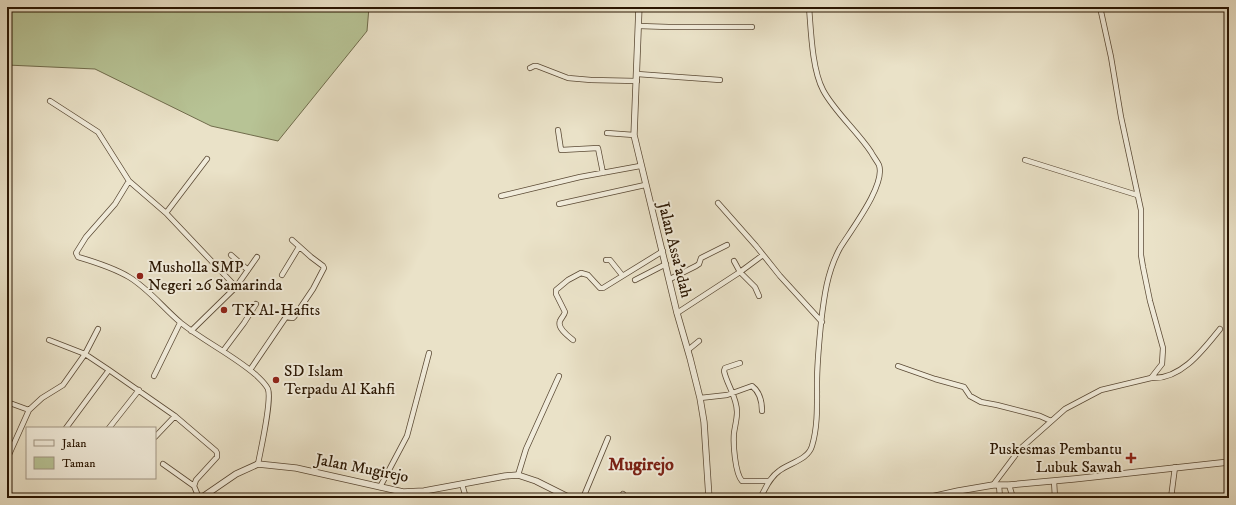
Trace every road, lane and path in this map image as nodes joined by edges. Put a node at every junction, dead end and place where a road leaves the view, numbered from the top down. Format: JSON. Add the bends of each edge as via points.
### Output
{"nodes":[{"id":1,"x":639,"y":7,"type":"edge"},
{"id":2,"x":809,"y":7,"type":"edge"},
{"id":3,"x":1100,"y":7,"type":"edge"},
{"id":4,"x":638,"y":26,"type":"junction"},
{"id":5,"x":752,"y":27,"type":"dead end"},
{"id":6,"x":530,"y":68,"type":"dead end"},
{"id":7,"x":637,"y":74,"type":"junction"},
{"id":8,"x":720,"y":80,"type":"dead end"},
{"id":9,"x":637,"y":81,"type":"junction"},
{"id":10,"x":50,"y":101,"type":"dead end"},
{"id":11,"x":558,"y":130,"type":"dead end"},
{"id":12,"x":607,"y":133,"type":"dead end"},
{"id":13,"x":634,"y":135,"type":"junction"},
{"id":14,"x":207,"y":159,"type":"dead end"},
{"id":15,"x":1025,"y":160,"type":"dead end"},
{"id":16,"x":640,"y":166,"type":"junction"},
{"id":17,"x":603,"y":173,"type":"junction"},
{"id":18,"x":129,"y":181,"type":"junction"},
{"id":19,"x":645,"y":185,"type":"junction"},
{"id":20,"x":1137,"y":195,"type":"junction"},
{"id":21,"x":501,"y":196,"type":"dead end"},
{"id":22,"x":718,"y":203,"type":"dead end"},
{"id":23,"x":559,"y":204,"type":"dead end"},
{"id":24,"x":166,"y":213,"type":"junction"},
{"id":25,"x":292,"y":240,"type":"dead end"},
{"id":26,"x":727,"y":245,"type":"dead end"},
{"id":27,"x":299,"y":247,"type":"junction"},
{"id":28,"x":662,"y":251,"type":"junction"},
{"id":29,"x":763,"y":255,"type":"junction"},
{"id":30,"x":231,"y":256,"type":"dead end"},
{"id":31,"x":257,"y":257,"type":"dead end"},
{"id":32,"x":606,"y":260,"type":"dead end"},
{"id":33,"x":734,"y":261,"type":"dead end"},
{"id":34,"x":666,"y":264,"type":"junction"},
{"id":35,"x":248,"y":270,"type":"junction"},
{"id":36,"x":740,"y":272,"type":"junction"},
{"id":37,"x":282,"y":275,"type":"dead end"},
{"id":38,"x":622,"y":275,"type":"junction"},
{"id":39,"x":670,"y":279,"type":"junction"},
{"id":40,"x":635,"y":280,"type":"dead end"},
{"id":41,"x":236,"y":286,"type":"junction"},
{"id":42,"x":759,"y":296,"type":"dead end"},
{"id":43,"x":256,"y":304,"type":"dead end"},
{"id":44,"x":677,"y":314,"type":"junction"},
{"id":45,"x":180,"y":322,"type":"junction"},
{"id":46,"x":822,"y":322,"type":"junction"},
{"id":47,"x":98,"y":329,"type":"dead end"},
{"id":48,"x":1220,"y":329,"type":"dead end"},
{"id":49,"x":191,"y":331,"type":"junction"},
{"id":50,"x":49,"y":340,"type":"dead end"},
{"id":51,"x":573,"y":340,"type":"dead end"},
{"id":52,"x":699,"y":341,"type":"dead end"},
{"id":53,"x":688,"y":350,"type":"junction"},
{"id":54,"x":223,"y":351,"type":"junction"},
{"id":55,"x":429,"y":353,"type":"dead end"},
{"id":56,"x":86,"y":354,"type":"junction"},
{"id":57,"x":740,"y":363,"type":"dead end"},
{"id":58,"x":898,"y":366,"type":"dead end"},
{"id":59,"x":109,"y":370,"type":"junction"},
{"id":60,"x":250,"y":370,"type":"junction"},
{"id":61,"x":154,"y":376,"type":"dead end"},
{"id":62,"x":559,"y":376,"type":"dead end"},
{"id":63,"x":1151,"y":378,"type":"junction"},
{"id":64,"x":139,"y":390,"type":"junction"},
{"id":65,"x":732,"y":393,"type":"junction"},
{"id":66,"x":700,"y":398,"type":"junction"},
{"id":67,"x":7,"y":402,"type":"edge"},
{"id":68,"x":29,"y":410,"type":"junction"},
{"id":69,"x":762,"y":411,"type":"dead end"},
{"id":70,"x":175,"y":416,"type":"junction"},
{"id":71,"x":1051,"y":421,"type":"junction"},
{"id":72,"x":67,"y":427,"type":"edge"},
{"id":73,"x":110,"y":427,"type":"edge"},
{"id":74,"x":156,"y":436,"type":"edge"},
{"id":75,"x":608,"y":438,"type":"dead end"},
{"id":76,"x":7,"y":459,"type":"edge"},
{"id":77,"x":1229,"y":462,"type":"edge"},
{"id":78,"x":163,"y":464,"type":"dead end"},
{"id":79,"x":258,"y":464,"type":"junction"},
{"id":80,"x":1175,"y":468,"type":"junction"},
{"id":81,"x":518,"y":475,"type":"junction"},
{"id":82,"x":768,"y":481,"type":"junction"},
{"id":83,"x":1054,"y":481,"type":"junction"},
{"id":84,"x":462,"y":484,"type":"junction"},
{"id":85,"x":996,"y":485,"type":"junction"},
{"id":86,"x":1009,"y":485,"type":"junction"},
{"id":87,"x":194,"y":486,"type":"junction"},
{"id":88,"x":380,"y":487,"type":"junction"},
{"id":89,"x":200,"y":498,"type":"edge"},
{"id":90,"x":466,"y":498,"type":"edge"},
{"id":91,"x":570,"y":498,"type":"edge"},
{"id":92,"x":583,"y":498,"type":"edge"},
{"id":93,"x":709,"y":498,"type":"edge"},
{"id":94,"x":760,"y":498,"type":"edge"},
{"id":95,"x":927,"y":498,"type":"edge"},
{"id":96,"x":1000,"y":498,"type":"edge"},
{"id":97,"x":1013,"y":498,"type":"edge"},
{"id":98,"x":1055,"y":498,"type":"edge"},
{"id":99,"x":1171,"y":498,"type":"edge"}],
"edges":[{"from":1,"to":4,"type":"street","name":"Jalan Assa'adah"},
{"from":2,"to":46,"type":"street","via":[[812,43],[822,90],[862,139],[879,166],[876,191],[840,249],[828,274]]},
{"from":3,"to":20,"type":"street"},
{"from":4,"to":5,"type":"street"},
{"from":4,"to":7,"type":"street","name":"Jalan Assa'adah"},
{"from":6,"to":9,"type":"street","via":[[537,66],[568,78]]},
{"from":7,"to":8,"type":"street"},
{"from":7,"to":9,"type":"street","name":"Jalan Assa'adah"},
{"from":9,"to":13,"type":"street","name":"Jalan Assa'adah"},
{"from":10,"to":18,"type":"street","via":[[98,132]]},
{"from":11,"to":17,"type":"street","via":[[561,150],[598,148]]},
{"from":12,"to":13,"type":"street"},
{"from":13,"to":16,"type":"street","name":"Jalan Assa'adah"},
{"from":14,"to":24,"type":"street"},
{"from":15,"to":20,"type":"street"},
{"from":16,"to":17,"type":"street"},
{"from":16,"to":19,"type":"street","name":"Jalan Assa'adah"},
{"from":17,"to":21,"type":"street"},
{"from":18,"to":24,"type":"street"},
{"from":18,"to":45,"type":"street","via":[[115,204],[86,237],[76,253],[78,257],[137,282]]},
{"from":19,"to":23,"type":"street"},
{"from":19,"to":28,"type":"street","name":"Jalan Assa'adah"},
{"from":20,"to":63,"type":"street","via":[[1141,210],[1143,267],[1163,348],[1162,364]]},
{"from":22,"to":29,"type":"street"},
{"from":24,"to":41,"type":"street"},
{"from":25,"to":27,"type":"street"},
{"from":26,"to":39,"type":"street","via":[[701,258],[696,266]]},
{"from":27,"to":37,"type":"street"},
{"from":27,"to":60,"type":"street","via":[[324,268],[294,317],[286,318]]},
{"from":28,"to":34,"type":"street","name":"Jalan Assa'adah"},
{"from":28,"to":38,"type":"street"},
{"from":29,"to":36,"type":"street"},
{"from":29,"to":46,"type":"street"},
{"from":30,"to":35,"type":"street"},
{"from":31,"to":35,"type":"street"},
{"from":32,"to":38,"type":"street","via":[[610,260]]},
{"from":33,"to":36,"type":"street"},
{"from":34,"to":39,"type":"street","name":"Jalan Assa'adah"},
{"from":34,"to":40,"type":"street"},
{"from":35,"to":41,"type":"street"},
{"from":36,"to":42,"type":"street","via":[[755,287]]},
{"from":36,"to":44,"type":"street"},
{"from":38,"to":51,"type":"street","via":[[600,288],[588,275],[581,273],[556,290],[565,312],[559,324]]},
{"from":39,"to":44,"type":"street","name":"Jalan Assa'adah"},
{"from":41,"to":49,"type":"street"},
{"from":43,"to":54,"type":"street"},
{"from":44,"to":53,"type":"street","name":"Jalan Assa'adah"},
{"from":45,"to":49,"type":"street"},
{"from":45,"to":61,"type":"street"},
{"from":46,"to":82,"type":"street","via":[[817,354],[818,400],[812,448]]},
{"from":47,"to":56,"type":"street"},
{"from":48,"to":63,"type":"street","via":[[1184,368]]},
{"from":49,"to":54,"type":"street"},
{"from":50,"to":56,"type":"street"},
{"from":52,"to":53,"type":"street"},
{"from":53,"to":66,"type":"street","name":"Jalan Assa'adah"},
{"from":54,"to":60,"type":"street"},
{"from":55,"to":88,"type":"street","via":[[407,436]]},
{"from":56,"to":59,"type":"street"},
{"from":56,"to":68,"type":"street","via":[[63,385]]},
{"from":57,"to":65,"type":"street","via":[[725,368],[724,371]]},
{"from":58,"to":71,"type":"street","via":[[964,387],[970,396],[981,402]]},
{"from":59,"to":64,"type":"street"},
{"from":59,"to":72,"type":"street"},
{"from":60,"to":79,"type":"street","via":[[264,383],[269,400]]},
{"from":62,"to":81,"type":"street","via":[[528,444]]},
{"from":63,"to":71,"type":"street","via":[[1101,390],[1071,406]]},
{"from":64,"to":70,"type":"street"},
{"from":64,"to":73,"type":"street"},
{"from":65,"to":66,"type":"street","via":[[713,398]]},
{"from":65,"to":69,"type":"street","via":[[752,386],[759,395]]},
{"from":65,"to":82,"type":"street","via":[[737,412],[734,443],[740,479]]},
{"from":66,"to":93,"type":"street","name":"Jalan Assa'adah"},
{"from":67,"to":68,"type":"street"},
{"from":68,"to":76,"type":"street"},
{"from":70,"to":74,"type":"street"},
{"from":70,"to":87,"type":"street","via":[[217,453],[217,457],[196,480]]},
{"from":71,"to":85,"type":"street","via":[[1020,449]]},
{"from":75,"to":92,"type":"street"},
{"from":77,"to":80,"type":"street"},
{"from":78,"to":87,"type":"street"},
{"from":79,"to":88,"type":"street","name":"Jalan Mugirejo","via":[[296,468]]},
{"from":79,"to":89,"type":"street","via":[[236,474]]},
{"from":80,"to":83,"type":"street"},
{"from":80,"to":99,"type":"street"},
{"from":81,"to":84,"type":"street","name":"Jalan Mugirejo"},
{"from":81,"to":91,"type":"street","name":"Jalan Mugirejo"},
{"from":82,"to":94,"type":"street"},
{"from":83,"to":86,"type":"street"},
{"from":83,"to":98,"type":"street"},
{"from":84,"to":88,"type":"street","name":"Jalan Mugirejo","via":[[411,492]]},
{"from":84,"to":90,"type":"street"},
{"from":85,"to":86,"type":"street"},
{"from":85,"to":95,"type":"street"},
{"from":85,"to":96,"type":"street"},
{"from":86,"to":97,"type":"street"},
{"from":87,"to":89,"type":"street"}]}
